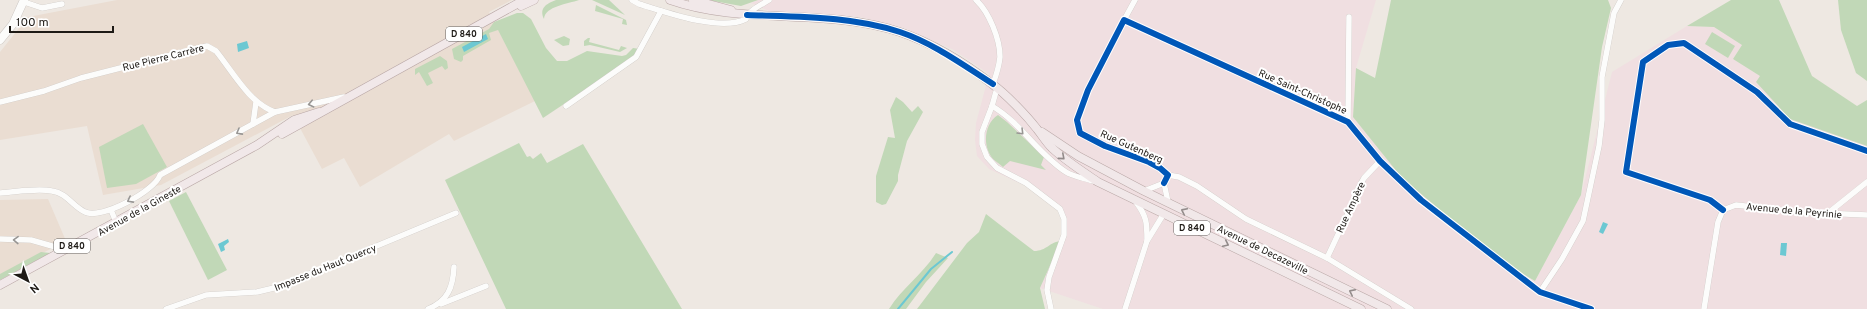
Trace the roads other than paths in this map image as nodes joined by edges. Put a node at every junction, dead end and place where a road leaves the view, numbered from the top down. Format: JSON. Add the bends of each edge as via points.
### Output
{"nodes":[{"id":1,"x":524,"y":0,"type":"edge"},
{"id":2,"x":534,"y":0,"type":"edge"},
{"id":3,"x":632,"y":0,"type":"edge"},
{"id":4,"x":670,"y":0,"type":"edge"},
{"id":5,"x":693,"y":0,"type":"edge"},
{"id":6,"x":769,"y":0,"type":"edge"},
{"id":7,"x":976,"y":0,"type":"edge"},
{"id":8,"x":1135,"y":0,"type":"edge"},
{"id":9,"x":1621,"y":0,"type":"edge"},
{"id":10,"x":24,"y":1,"type":"edge"},
{"id":11,"x":62,"y":4,"type":"dead end"},
{"id":12,"x":507,"y":10,"type":"junction"},
{"id":13,"x":661,"y":11,"type":"junction"},
{"id":14,"x":747,"y":15,"type":"junction"},
{"id":15,"x":1349,"y":17,"type":"dead end"},
{"id":16,"x":1124,"y":20,"type":"junction"},
{"id":17,"x":0,"y":40,"type":"edge"},
{"id":18,"x":995,"y":86,"type":"junction"},
{"id":19,"x":348,"y":96,"type":"junction"},
{"id":20,"x":0,"y":102,"type":"edge"},
{"id":21,"x":256,"y":102,"type":"junction"},
{"id":22,"x":566,"y":106,"type":"dead end"},
{"id":23,"x":992,"y":106,"type":"junction"},
{"id":24,"x":275,"y":112,"type":"junction"},
{"id":25,"x":1348,"y":122,"type":"junction"},
{"id":26,"x":253,"y":124,"type":"junction"},
{"id":27,"x":1037,"y":128,"type":"junction"},
{"id":28,"x":1867,"y":151,"type":"edge"},
{"id":29,"x":1380,"y":161,"type":"junction"},
{"id":30,"x":1168,"y":175,"type":"junction"},
{"id":31,"x":1098,"y":182,"type":"junction"},
{"id":32,"x":1164,"y":182,"type":"junction"},
{"id":33,"x":1867,"y":182,"type":"edge"},
{"id":34,"x":1144,"y":191,"type":"junction"},
{"id":35,"x":0,"y":193,"type":"edge"},
{"id":36,"x":1136,"y":202,"type":"junction"},
{"id":37,"x":1168,"y":202,"type":"junction"},
{"id":38,"x":111,"y":210,"type":"junction"},
{"id":39,"x":1723,"y":210,"type":"junction"},
{"id":40,"x":456,"y":213,"type":"dead end"},
{"id":41,"x":1827,"y":214,"type":"junction"},
{"id":42,"x":1163,"y":215,"type":"junction"},
{"id":43,"x":1867,"y":215,"type":"edge"},
{"id":44,"x":116,"y":222,"type":"junction"},
{"id":45,"x":0,"y":239,"type":"edge"},
{"id":46,"x":1146,"y":241,"type":"junction"},
{"id":47,"x":66,"y":250,"type":"junction"},
{"id":48,"x":1327,"y":258,"type":"junction"},
{"id":49,"x":454,"y":267,"type":"dead end"},
{"id":50,"x":0,"y":285,"type":"edge"},
{"id":51,"x":486,"y":286,"type":"dead end"},
{"id":52,"x":1540,"y":292,"type":"junction"},
{"id":53,"x":437,"y":305,"type":"junction"},
{"id":54,"x":166,"y":309,"type":"edge"},
{"id":55,"x":428,"y":309,"type":"edge"},
{"id":56,"x":1051,"y":309,"type":"edge"},
{"id":57,"x":1125,"y":309,"type":"edge"},
{"id":58,"x":1361,"y":309,"type":"edge"},
{"id":59,"x":1387,"y":309,"type":"edge"},
{"id":60,"x":1411,"y":309,"type":"edge"},
{"id":61,"x":1591,"y":309,"type":"edge"},
{"id":62,"x":1704,"y":309,"type":"edge"}],
"edges":[{"from":1,"to":12,"type":"main road","number":"D 840"},
{"from":2,"to":12,"type":"main road","number":"D 840"},
{"from":3,"to":13,"type":"street"},
{"from":4,"to":14,"type":"main road","name":"Avenue de Decazeville","number":"D 840","via":[[694,8]]},
{"from":5,"to":14,"type":"main road","name":"Avenue de Decazeville","number":"D 840"},
{"from":6,"to":14,"type":"street"},
{"from":7,"to":18,"type":"street","via":[[984,7],[996,37],[1000,56]]},
{"from":8,"to":16,"type":"street"},
{"from":9,"to":52,"type":"street","via":[[1614,12],[1602,77],[1599,146],[1583,221],[1562,260]]},
{"from":10,"to":11,"type":"street","via":[[42,8]]},
{"from":10,"to":17,"type":"main road","via":[[13,24]]},
{"from":12,"to":19,"type":"main road","name":"Avenue de la Gineste","number":"D 840"},
{"from":13,"to":14,"type":"street","via":[[687,19],[713,22],[740,22],[746,19]]},
{"from":13,"to":22,"type":"street","via":[[636,57]]},
{"from":14,"to":18,"type":"main road","name":"Avenue de Decazeville","number":"D 840","via":[[865,23],[900,32],[946,54]]},
{"from":15,"to":25,"type":"street"},
{"from":16,"to":25,"type":"street","name":"Rue Saint-Christophe"},
{"from":16,"to":30,"type":"street","name":"Rue Gutenberg","via":[[1088,90],[1077,120],[1080,133],[1105,146],[1149,162]]},
{"from":18,"to":23,"type":"street"},
{"from":18,"to":27,"type":"main road","name":"Avenue de Decazeville","number":"D 840"},
{"from":19,"to":24,"type":"street","one_way":true},
{"from":19,"to":44,"type":"main road","name":"Avenue de la Gineste","number":"D 840","via":[[293,129],[257,145]]},
{"from":20,"to":21,"type":"street","name":"Rue Pierre Carrère","via":[[81,78],[207,46],[216,51]]},
{"from":21,"to":24,"type":"street","name":"Rue Pierre Carrère"},
{"from":21,"to":26,"type":"street"},
{"from":23,"to":31,"type":"street","one_way":true,"via":[[1004,114],[1067,173]]},
{"from":23,"to":56,"type":"street","via":[[982,132],[982,144],[987,157],[997,168],[1026,183],[1060,209],[1064,219],[1064,235],[1047,290]]},
{"from":24,"to":26,"type":"street"},
{"from":25,"to":29,"type":"street","name":"Rue Saint-Christophe"},
{"from":26,"to":38,"type":"street","one_way":true,"via":[[160,175],[158,181],[138,196]]},
{"from":27,"to":31,"type":"main road","name":"Avenue de Decazeville","number":"D 840","one_way":true,"via":[[1065,160]]},
{"from":27,"to":34,"type":"main road","name":"Avenue de Decazeville","number":"D 840","via":[[1078,156]]},
{"from":28,"to":39,"type":"street","via":[[1790,124],[1757,92],[1684,43],[1668,45],[1643,62],[1626,172],[1710,200]]},
{"from":29,"to":48,"type":"street","name":"Rue Ampère","via":[[1364,178]]},
{"from":29,"to":52,"type":"street","name":"Rue Saint-Christophe","via":[[1421,200]]},
{"from":30,"to":32,"type":"street","name":"Rue Gutenberg"},
{"from":30,"to":48,"type":"street","name":"Rue Gutenberg","via":[[1179,177],[1197,186],[1246,219]]},
{"from":31,"to":36,"type":"main road","name":"Avenue de Decazeville","number":"D 840"},
{"from":32,"to":34,"type":"street"},
{"from":32,"to":37,"type":"street"},
{"from":33,"to":41,"type":"street"},
{"from":34,"to":37,"type":"main road","name":"Avenue de Decazeville","number":"D 840"},
{"from":35,"to":38,"type":"street","via":[[51,190],[70,199],[84,212],[94,214]]},
{"from":36,"to":42,"type":"main road","name":"Avenue de Decazeville","number":"D 840"},
{"from":36,"to":46,"type":"street","via":[[1147,222]]},
{"from":59,"to":37,"type":"main road","name":"Avenue de Decazeville","number":"D 840","one_way":true},
{"from":38,"to":44,"type":"street"},
{"from":39,"to":41,"type":"street","name":"Avenue de la Peyrinie","via":[[1736,205]]},
{"from":39,"to":62,"type":"street","via":[[1718,222]]},
{"from":40,"to":54,"type":"street","name":"Impasse du Haut Quercy","via":[[278,288],[206,295]]},
{"from":41,"to":43,"type":"street","name":"Avenue de la Peyrinie"},
{"from":42,"to":46,"type":"street"},
{"from":42,"to":58,"type":"main road","name":"Avenue de Decazeville","number":"D 840","one_way":true},
{"from":44,"to":47,"type":"main road","name":"Avenue de la Gineste","number":"D 840"},
{"from":47,"to":45,"type":"street","one_way":true,"via":[[31,240]]},
{"from":46,"to":57,"type":"street"},
{"from":47,"to":50,"type":"main road","name":"Avenue de la Gineste","number":"D 840"},
{"from":48,"to":60,"type":"street","name":"Rue Gutenberg"},
{"from":49,"to":53,"type":"street","via":[[453,283],[448,295]]},
{"from":51,"to":53,"type":"street"},
{"from":52,"to":61,"type":"street","name":"Rue Saint-Christophe"},
{"from":53,"to":55,"type":"street"}]}
